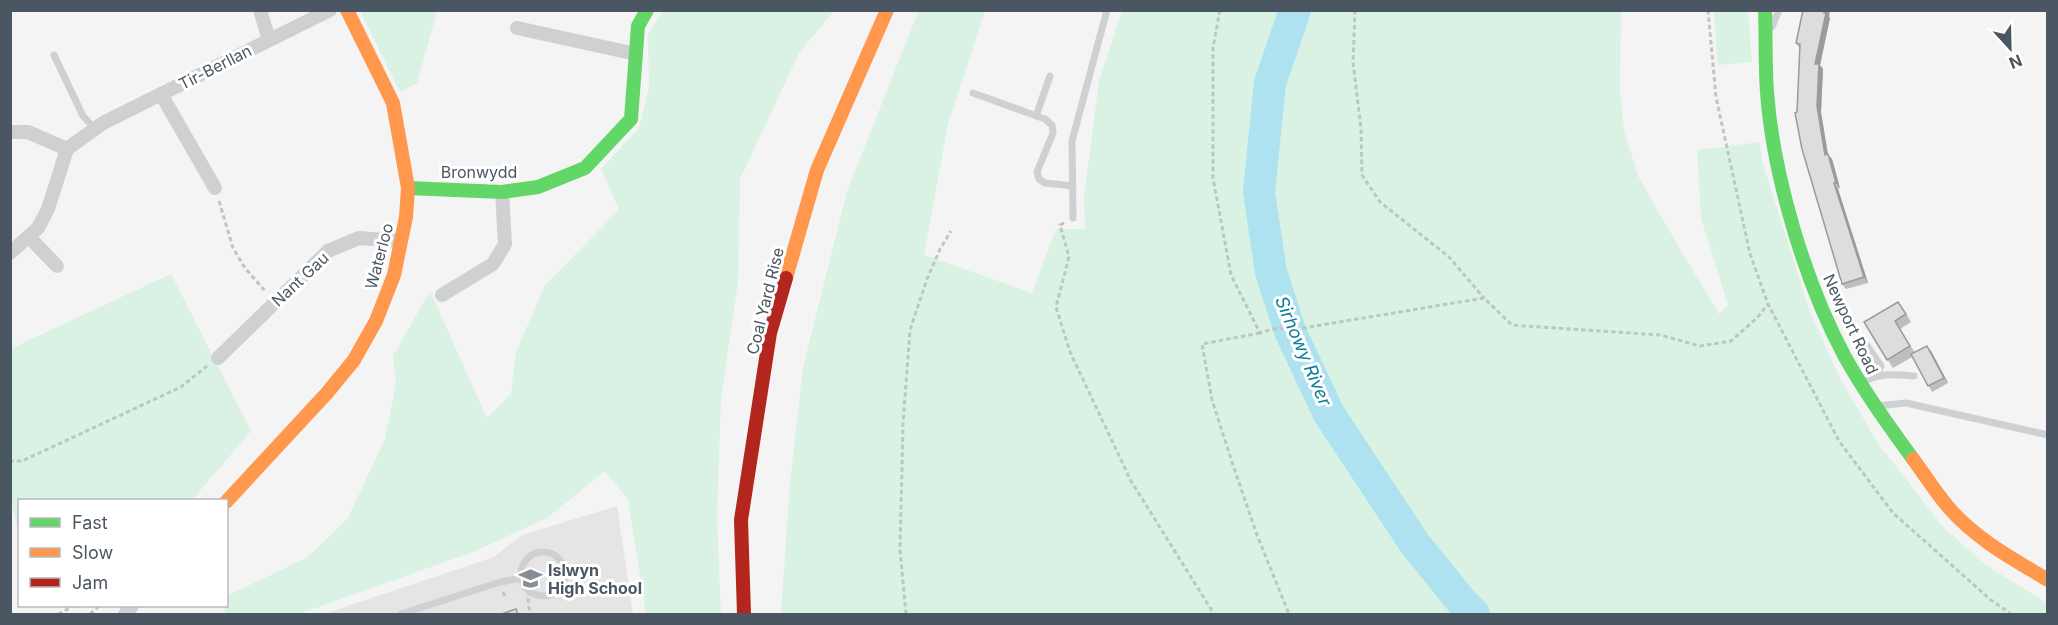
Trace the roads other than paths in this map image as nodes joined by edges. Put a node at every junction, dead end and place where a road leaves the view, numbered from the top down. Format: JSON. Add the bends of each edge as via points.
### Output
{"nodes":[{"id":1,"x":260,"y":10,"type":"edge"},
{"id":2,"x":330,"y":10,"type":"edge"},
{"id":3,"x":347,"y":10,"type":"edge"},
{"id":4,"x":647,"y":10,"type":"edge"},
{"id":5,"x":887,"y":10,"type":"edge"},
{"id":6,"x":1107,"y":10,"type":"edge"},
{"id":7,"x":1765,"y":10,"type":"edge"},
{"id":8,"x":1779,"y":10,"type":"edge"},
{"id":9,"x":517,"y":28,"type":"dead end"},
{"id":10,"x":269,"y":40,"type":"junction"},
{"id":11,"x":1765,"y":43,"type":"junction"},
{"id":12,"x":636,"y":54,"type":"junction"},
{"id":13,"x":54,"y":55,"type":"dead end"},
{"id":14,"x":1050,"y":76,"type":"dead end"},
{"id":15,"x":974,"y":93,"type":"dead end"},
{"id":16,"x":161,"y":94,"type":"junction"},
{"id":17,"x":1036,"y":116,"type":"junction"},
{"id":18,"x":95,"y":129,"type":"junction"},
{"id":19,"x":10,"y":132,"type":"edge"},
{"id":20,"x":67,"y":149,"type":"junction"},
{"id":21,"x":1073,"y":186,"type":"junction"},
{"id":22,"x":215,"y":188,"type":"road end"},
{"id":23,"x":408,"y":188,"type":"junction"},
{"id":24,"x":502,"y":192,"type":"junction"},
{"id":25,"x":1073,"y":218,"type":"road end"},
{"id":26,"x":29,"y":237,"type":"junction"},
{"id":27,"x":400,"y":241,"type":"junction"},
{"id":28,"x":10,"y":252,"type":"edge"},
{"id":29,"x":57,"y":266,"type":"dead end"},
{"id":30,"x":442,"y":295,"type":"dead end"},
{"id":31,"x":1864,"y":341,"type":"dead end"},
{"id":32,"x":218,"y":358,"type":"road end"},
{"id":33,"x":1877,"y":375,"type":"junction"},
{"id":34,"x":1914,"y":376,"type":"dead end"},
{"id":35,"x":1860,"y":383,"type":"junction"},
{"id":36,"x":1875,"y":407,"type":"junction"},
{"id":37,"x":2048,"y":435,"type":"edge"},
{"id":38,"x":228,"y":500,"type":"edge"},
{"id":39,"x":521,"y":578,"type":"junction"},
{"id":40,"x":2048,"y":580,"type":"edge"},
{"id":41,"x":401,"y":615,"type":"edge"},
{"id":42,"x":744,"y":615,"type":"edge"}],
"edges":[{"from":1,"to":10,"type":"street","name":"Tir-Berllan"},
{"from":2,"to":10,"type":"street","name":"Tir-Berllan"},
{"from":3,"to":23,"type":"main road","name":"Waterloo","via":[[393,103]]},
{"from":4,"to":12,"type":"main road","name":"Bronwydd","via":[[638,26]]},
{"from":5,"to":42,"type":"main road","name":"Coal Yard Rise","via":[[817,170],[770,333],[741,520]]},
{"from":6,"to":21,"type":"lane","via":[[1072,141]]},
{"from":7,"to":11,"type":"main road","name":"Newport Road"},
{"from":8,"to":11,"type":"lane"},
{"from":9,"to":12,"type":"street"},
{"from":10,"to":16,"type":"street","name":"Tir-Berllan"},
{"from":11,"to":35,"type":"main road","name":"Newport Road","via":[[1769,111],[1785,197],[1827,319]]},
{"from":12,"to":24,"type":"main road","name":"Bronwydd","via":[[631,119],[585,168],[538,187]]},
{"from":13,"to":18,"type":"lane","via":[[83,116]]},
{"from":14,"to":17,"type":"lane"},
{"from":15,"to":17,"type":"lane"},
{"from":16,"to":18,"type":"street","name":"Tir-Berllan"},
{"from":16,"to":22,"type":"street","name":"Tir-Berllan"},
{"from":17,"to":21,"type":"lane","via":[[1052,125],[1053,133],[1037,172],[1039,179]]},
{"from":18,"to":20,"type":"street","name":"Tir-Berllan"},
{"from":19,"to":20,"type":"street","via":[[28,132]]},
{"from":20,"to":26,"type":"street","via":[[48,209],[39,228]]},
{"from":21,"to":25,"type":"lane"},
{"from":23,"to":24,"type":"main road","name":"Bronwydd"},
{"from":23,"to":27,"type":"main road","name":"Waterloo"},
{"from":24,"to":30,"type":"street","via":[[505,244],[493,264]]},
{"from":26,"to":28,"type":"street"},
{"from":26,"to":29,"type":"street"},
{"from":27,"to":32,"type":"street","name":"Nant Gau","via":[[358,238],[328,251]]},
{"from":27,"to":38,"type":"main road","name":"Waterloo","via":[[394,274],[376,321],[354,360]]},
{"from":31,"to":33,"type":"lane","via":[[1881,366]]},
{"from":33,"to":34,"type":"lane"},
{"from":33,"to":35,"type":"lane"},
{"from":35,"to":36,"type":"main road","name":"Newport Road"},
{"from":36,"to":37,"type":"lane","via":[[1906,403]]},
{"from":36,"to":40,"type":"main road","name":"Newport Road","via":[[1949,508],[1969,528]]},
{"from":39,"to":39,"type":"lane","via":[[529,591],[543,596],[557,591],[565,578],[562,564],[551,554],[536,554],[524,563]]},
{"from":39,"to":41,"type":"lane"}]}
